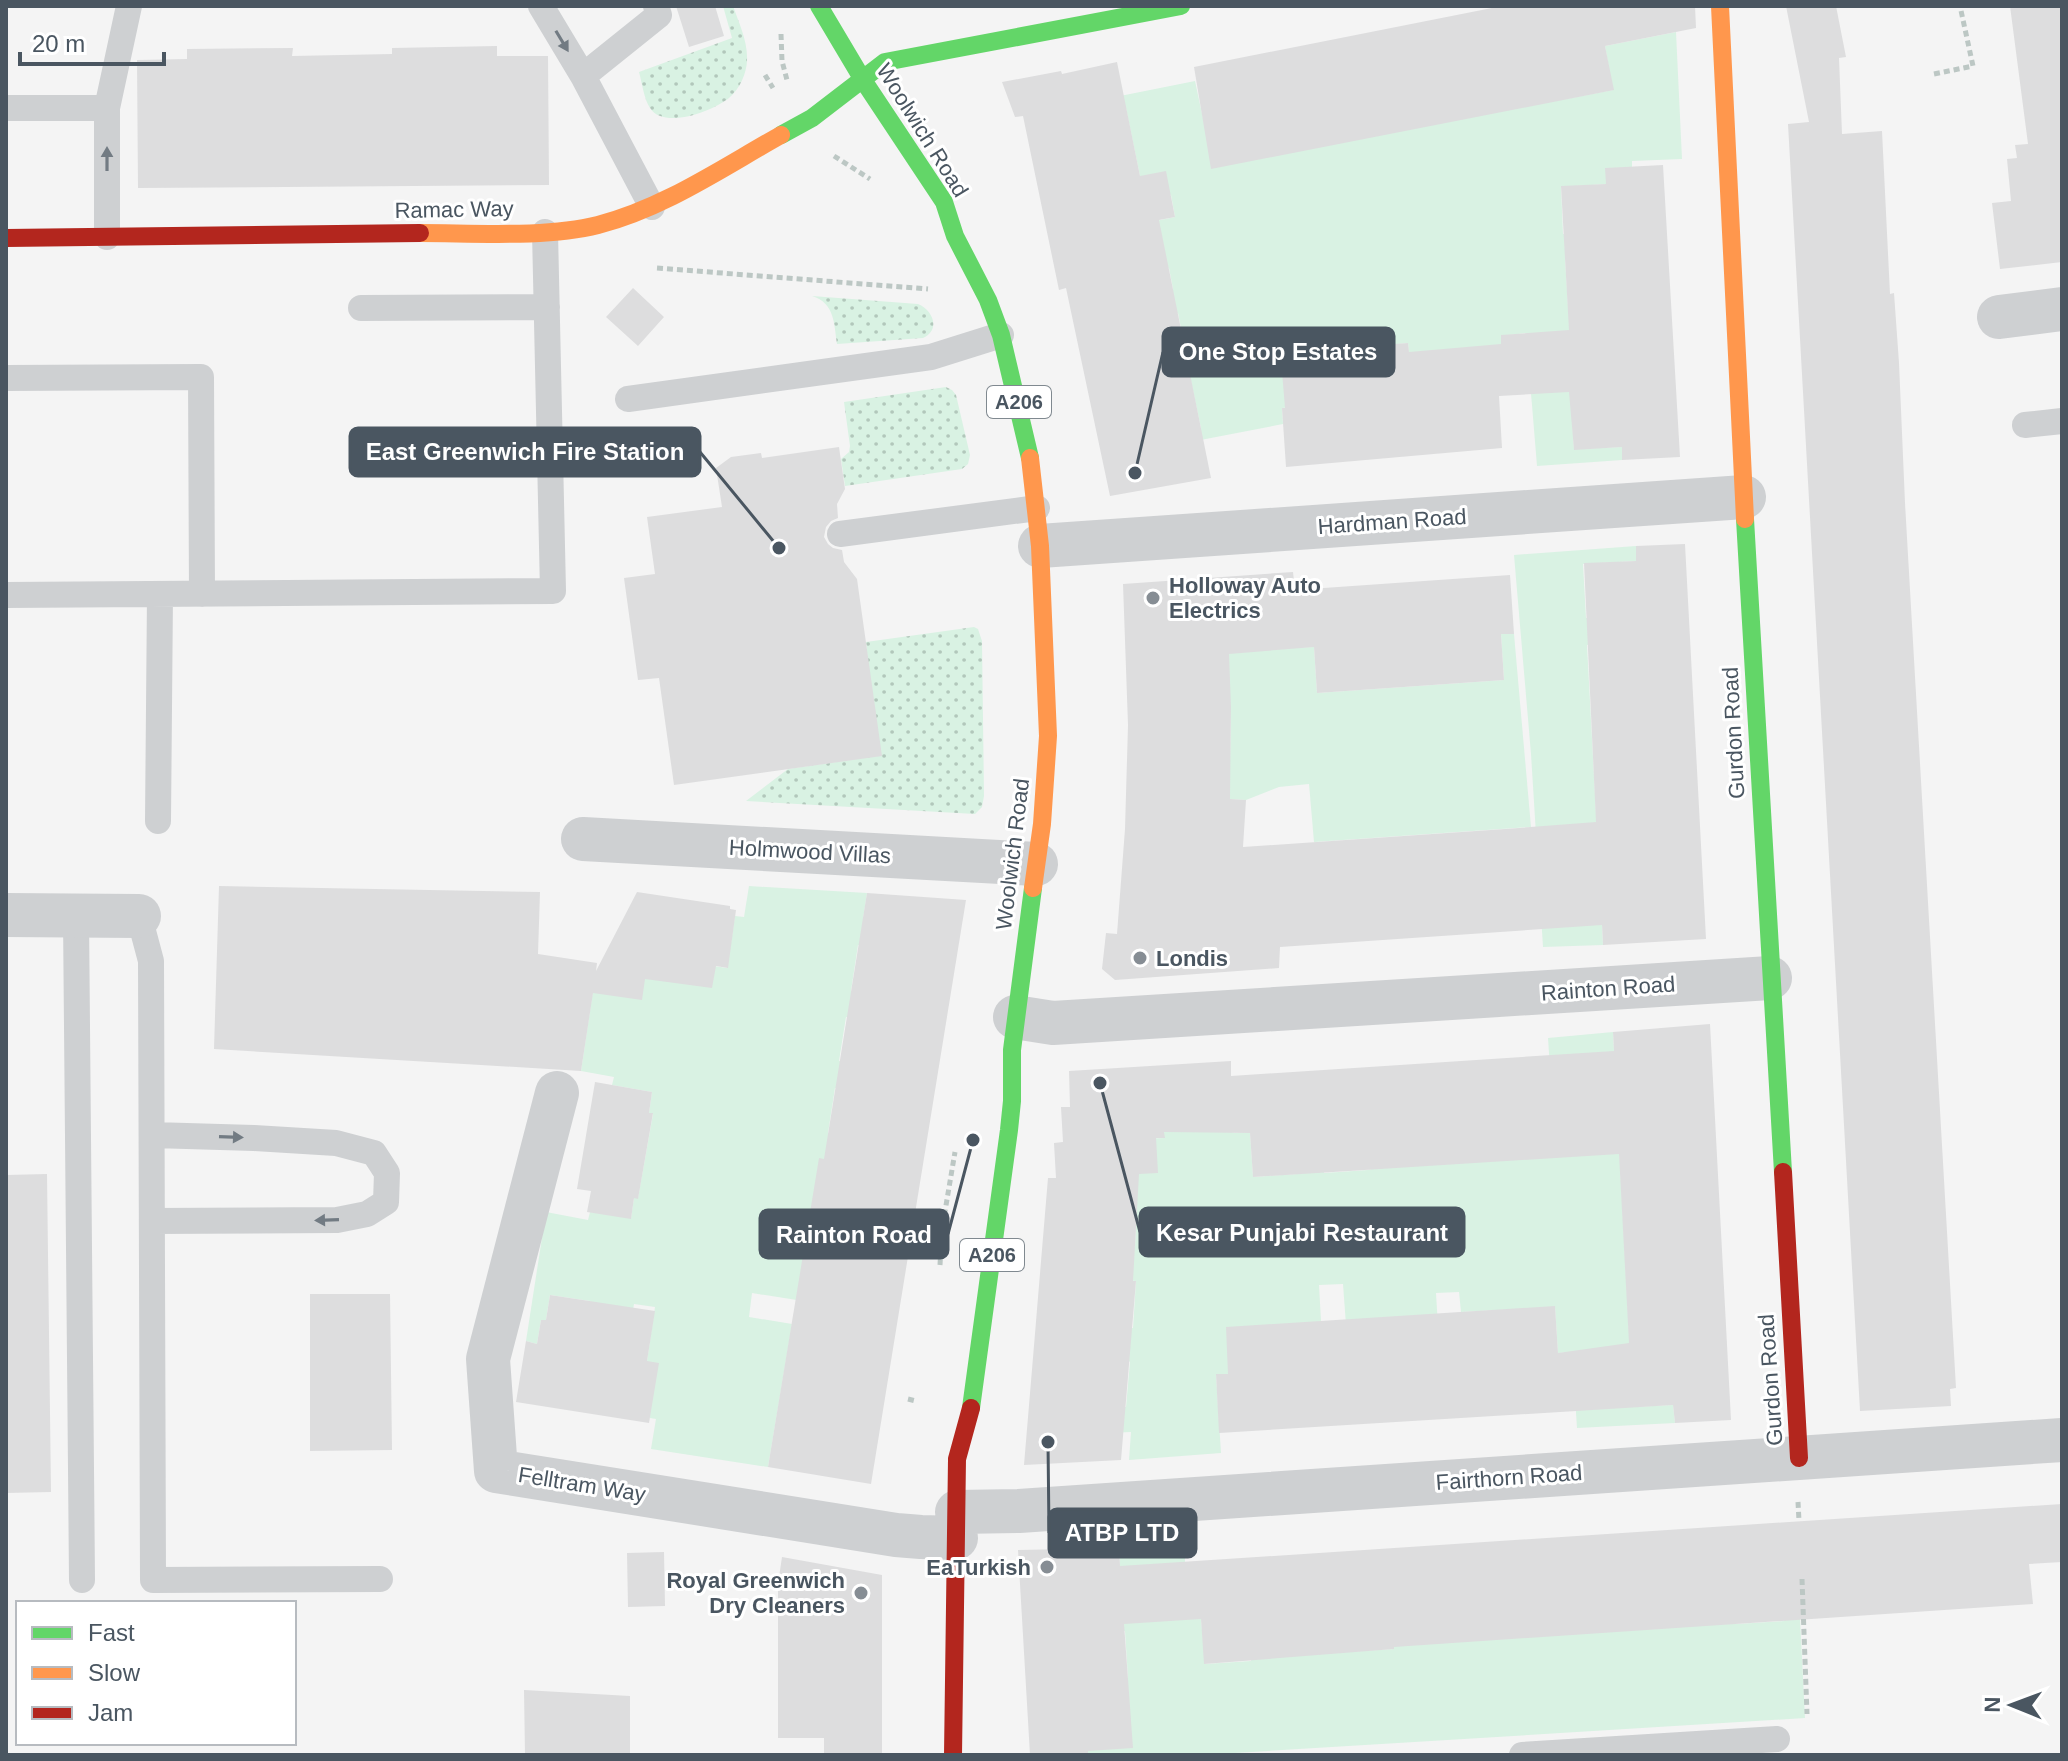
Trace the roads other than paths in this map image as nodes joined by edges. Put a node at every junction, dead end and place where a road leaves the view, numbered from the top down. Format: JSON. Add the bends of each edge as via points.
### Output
{"nodes":[{"id":1,"x":129,"y":6,"type":"edge"},
{"id":2,"x":541,"y":6,"type":"edge"},
{"id":3,"x":656,"y":6,"type":"edge"},
{"id":4,"x":819,"y":6,"type":"edge"},
{"id":5,"x":1181,"y":6,"type":"edge"},
{"id":6,"x":1720,"y":6,"type":"edge"},
{"id":7,"x":583,"y":76,"type":"junction"},
{"id":8,"x":863,"y":80,"type":"junction"},
{"id":9,"x":6,"y":108,"type":"edge"},
{"id":10,"x":107,"y":108,"type":"junction"},
{"id":11,"x":652,"y":207,"type":"junction"},
{"id":12,"x":545,"y":232,"type":"junction"},
{"id":13,"x":107,"y":237,"type":"junction"},
{"id":14,"x":6,"y":238,"type":"edge"},
{"id":15,"x":547,"y":307,"type":"junction"},
{"id":16,"x":361,"y":308,"type":"dead end"},
{"id":17,"x":2062,"y":309,"type":"edge"},
{"id":18,"x":1999,"y":317,"type":"dead end"},
{"id":19,"x":1001,"y":335,"type":"junction"},
{"id":20,"x":6,"y":378,"type":"edge"},
{"id":21,"x":628,"y":399,"type":"dead end"},
{"id":22,"x":2062,"y":421,"type":"edge"},
{"id":23,"x":2025,"y":425,"type":"dead end"},
{"id":24,"x":1744,"y":497,"type":"junction"},
{"id":25,"x":1039,"y":527,"type":"junction"},
{"id":26,"x":840,"y":534,"type":"dead end"},
{"id":27,"x":160,"y":594,"type":"junction"},
{"id":28,"x":202,"y":594,"type":"junction"},
{"id":29,"x":6,"y":595,"type":"edge"},
{"id":30,"x":158,"y":821,"type":"dead end"},
{"id":31,"x":583,"y":839,"type":"dead end"},
{"id":32,"x":1036,"y":864,"type":"junction"},
{"id":33,"x":6,"y":915,"type":"edge"},
{"id":34,"x":76,"y":916,"type":"junction"},
{"id":35,"x":139,"y":916,"type":"joint"},
{"id":36,"x":1770,"y":978,"type":"junction"},
{"id":37,"x":1015,"y":1017,"type":"junction"},
{"id":38,"x":557,"y":1093,"type":"dead end"},
{"id":39,"x":153,"y":1135,"type":"junction"},
{"id":40,"x":153,"y":1221,"type":"junction"},
{"id":41,"x":2062,"y":1440,"type":"edge"},
{"id":42,"x":1799,"y":1458,"type":"junction"},
{"id":43,"x":956,"y":1525,"type":"junction"},
{"id":44,"x":380,"y":1579,"type":"dead end"},
{"id":45,"x":82,"y":1580,"type":"dead end"},
{"id":46,"x":1777,"y":1739,"type":"dead end"},
{"id":47,"x":953,"y":1755,"type":"edge"},
{"id":48,"x":1522,"y":1755,"type":"edge"}],
"edges":[{"from":1,"to":10,"type":"lane"},
{"from":2,"to":7,"type":"lane","one_way":true},
{"from":3,"to":7,"type":"lane","via":[[659,15]]},
{"from":4,"to":8,"type":"street","name":"Woolwich Road","number":"A206"},
{"from":5,"to":8,"type":"street","name":"Ramac Way","via":[[885,62]]},
{"from":6,"to":24,"type":"street","name":"Gurdon Road"},
{"from":7,"to":11,"type":"lane"},
{"from":8,"to":11,"type":"street","name":"Ramac Way","via":[[812,118]]},
{"from":8,"to":19,"type":"street","name":"Woolwich Road","number":"A206","via":[[944,202]]},
{"from":9,"to":10,"type":"lane"},
{"from":13,"to":10,"type":"lane","one_way":true},
{"from":11,"to":12,"type":"street","name":"Ramac Way","via":[[597,225]]},
{"from":12,"to":13,"type":"street","name":"Ramac Way"},
{"from":12,"to":15,"type":"lane"},
{"from":13,"to":14,"type":"street","name":"Ramac Way"},
{"from":15,"to":16,"type":"lane"},
{"from":15,"to":28,"type":"lane","via":[[553,591]]},
{"from":17,"to":18,"type":"street"},
{"from":19,"to":21,"type":"lane","via":[[931,357]]},
{"from":19,"to":25,"type":"street","name":"Woolwich Road","number":"A206","via":[[1029,451]]},
{"from":20,"to":28,"type":"lane","via":[[201,377]]},
{"from":22,"to":23,"type":"lane"},
{"from":24,"to":25,"type":"street","name":"Hardman Road"},
{"from":24,"to":36,"type":"street","name":"Gurdon Road"},
{"from":25,"to":26,"type":"lane"},
{"from":25,"to":32,"type":"street","name":"Woolwich Road","number":"A206","via":[[1048,736]]},
{"from":27,"to":28,"type":"lane"},
{"from":27,"to":29,"type":"lane"},
{"from":27,"to":30,"type":"lane"},
{"from":31,"to":32,"type":"street","name":"Holmwood Villas"},
{"from":32,"to":37,"type":"street","name":"Woolwich Road","number":"A206"},
{"from":33,"to":34,"type":"street"},
{"from":34,"to":35,"type":"street"},
{"from":34,"to":45,"type":"lane"},
{"from":35,"to":39,"type":"lane","via":[[151,961]]},
{"from":36,"to":37,"type":"street","name":"Rainton Road","via":[[1053,1023]]},
{"from":36,"to":42,"type":"street","name":"Gurdon Road"},
{"from":37,"to":43,"type":"street","name":"Woolwich Road","number":"A206","via":[[1012,1101],[971,1408],[957,1459]]},
{"from":38,"to":43,"type":"street","name":"Felltram Way","via":[[488,1359],[496,1471],[896,1535],[921,1537]]},
{"from":39,"to":40,"type":"lane"},
{"from":39,"to":40,"type":"lane","one_way":true,"via":[[336,1143],[374,1153],[387,1173],[386,1202],[367,1214],[337,1220]]},
{"from":40,"to":44,"type":"lane","via":[[153,1580]]},
{"from":41,"to":42,"type":"street","name":"Fairthorn Road"},
{"from":42,"to":43,"type":"street","name":"Fairthorn Road","via":[[1035,1510]]},
{"from":43,"to":47,"type":"street","name":"Woolwich Road","number":"A206"},
{"from":46,"to":48,"type":"lane"}]}
